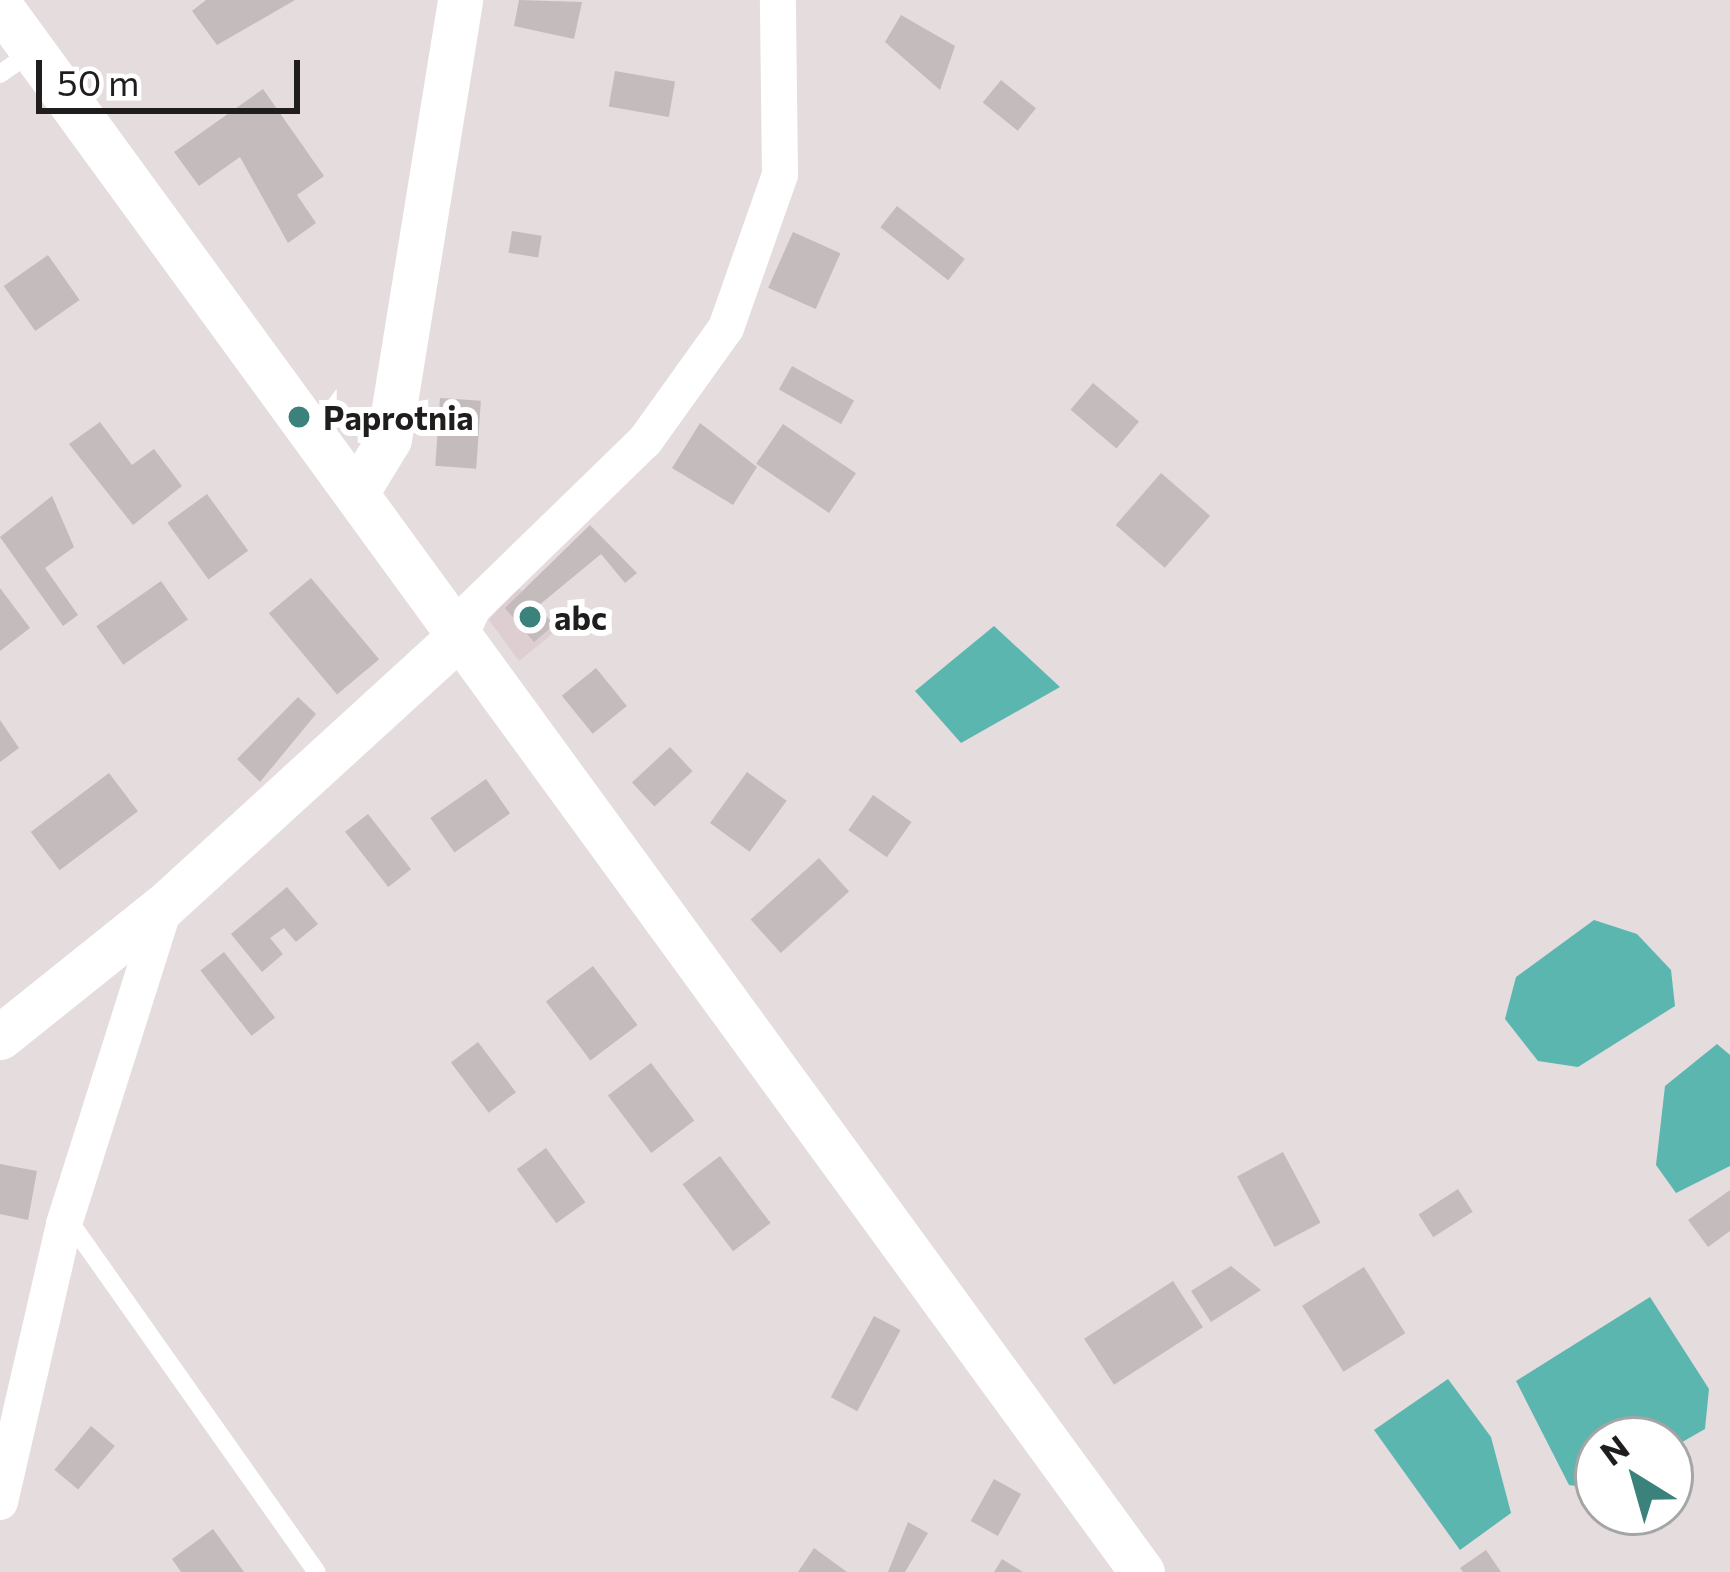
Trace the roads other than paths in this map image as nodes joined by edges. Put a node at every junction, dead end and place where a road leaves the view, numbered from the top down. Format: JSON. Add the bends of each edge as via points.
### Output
{"nodes":[{"id":1,"x":460,"y":0,"type":"edge"},
{"id":2,"x":778,"y":0,"type":"edge"},
{"id":3,"x":0,"y":6,"type":"edge"},
{"id":4,"x":16,"y":63,"type":"edge"},
{"id":5,"x":356,"y":493,"type":"junction"},
{"id":6,"x":460,"y":636,"type":"junction"},
{"id":7,"x":165,"y":905,"type":"junction"},
{"id":8,"x":0,"y":1037,"type":"edge"},
{"id":9,"x":66,"y":1216,"type":"junction"},
{"id":10,"x":0,"y":1502,"type":"edge"},
{"id":11,"x":317,"y":1572,"type":"edge"},
{"id":12,"x":1142,"y":1572,"type":"edge"}],
"edges":[{"from":1,"to":5,"type":"street","via":[[389,439]]},
{"from":2,"to":6,"type":"street","via":[[780,175],[726,328],[645,440],[472,608]]},
{"from":3,"to":4,"type":"street"},
{"from":4,"to":5,"type":"street"},
{"from":5,"to":6,"type":"street"},
{"from":6,"to":7,"type":"street"},
{"from":6,"to":12,"type":"street"},
{"from":7,"to":8,"type":"street"},
{"from":7,"to":9,"type":"street"},
{"from":9,"to":10,"type":"street"},
{"from":9,"to":11,"type":"lane"}]}
